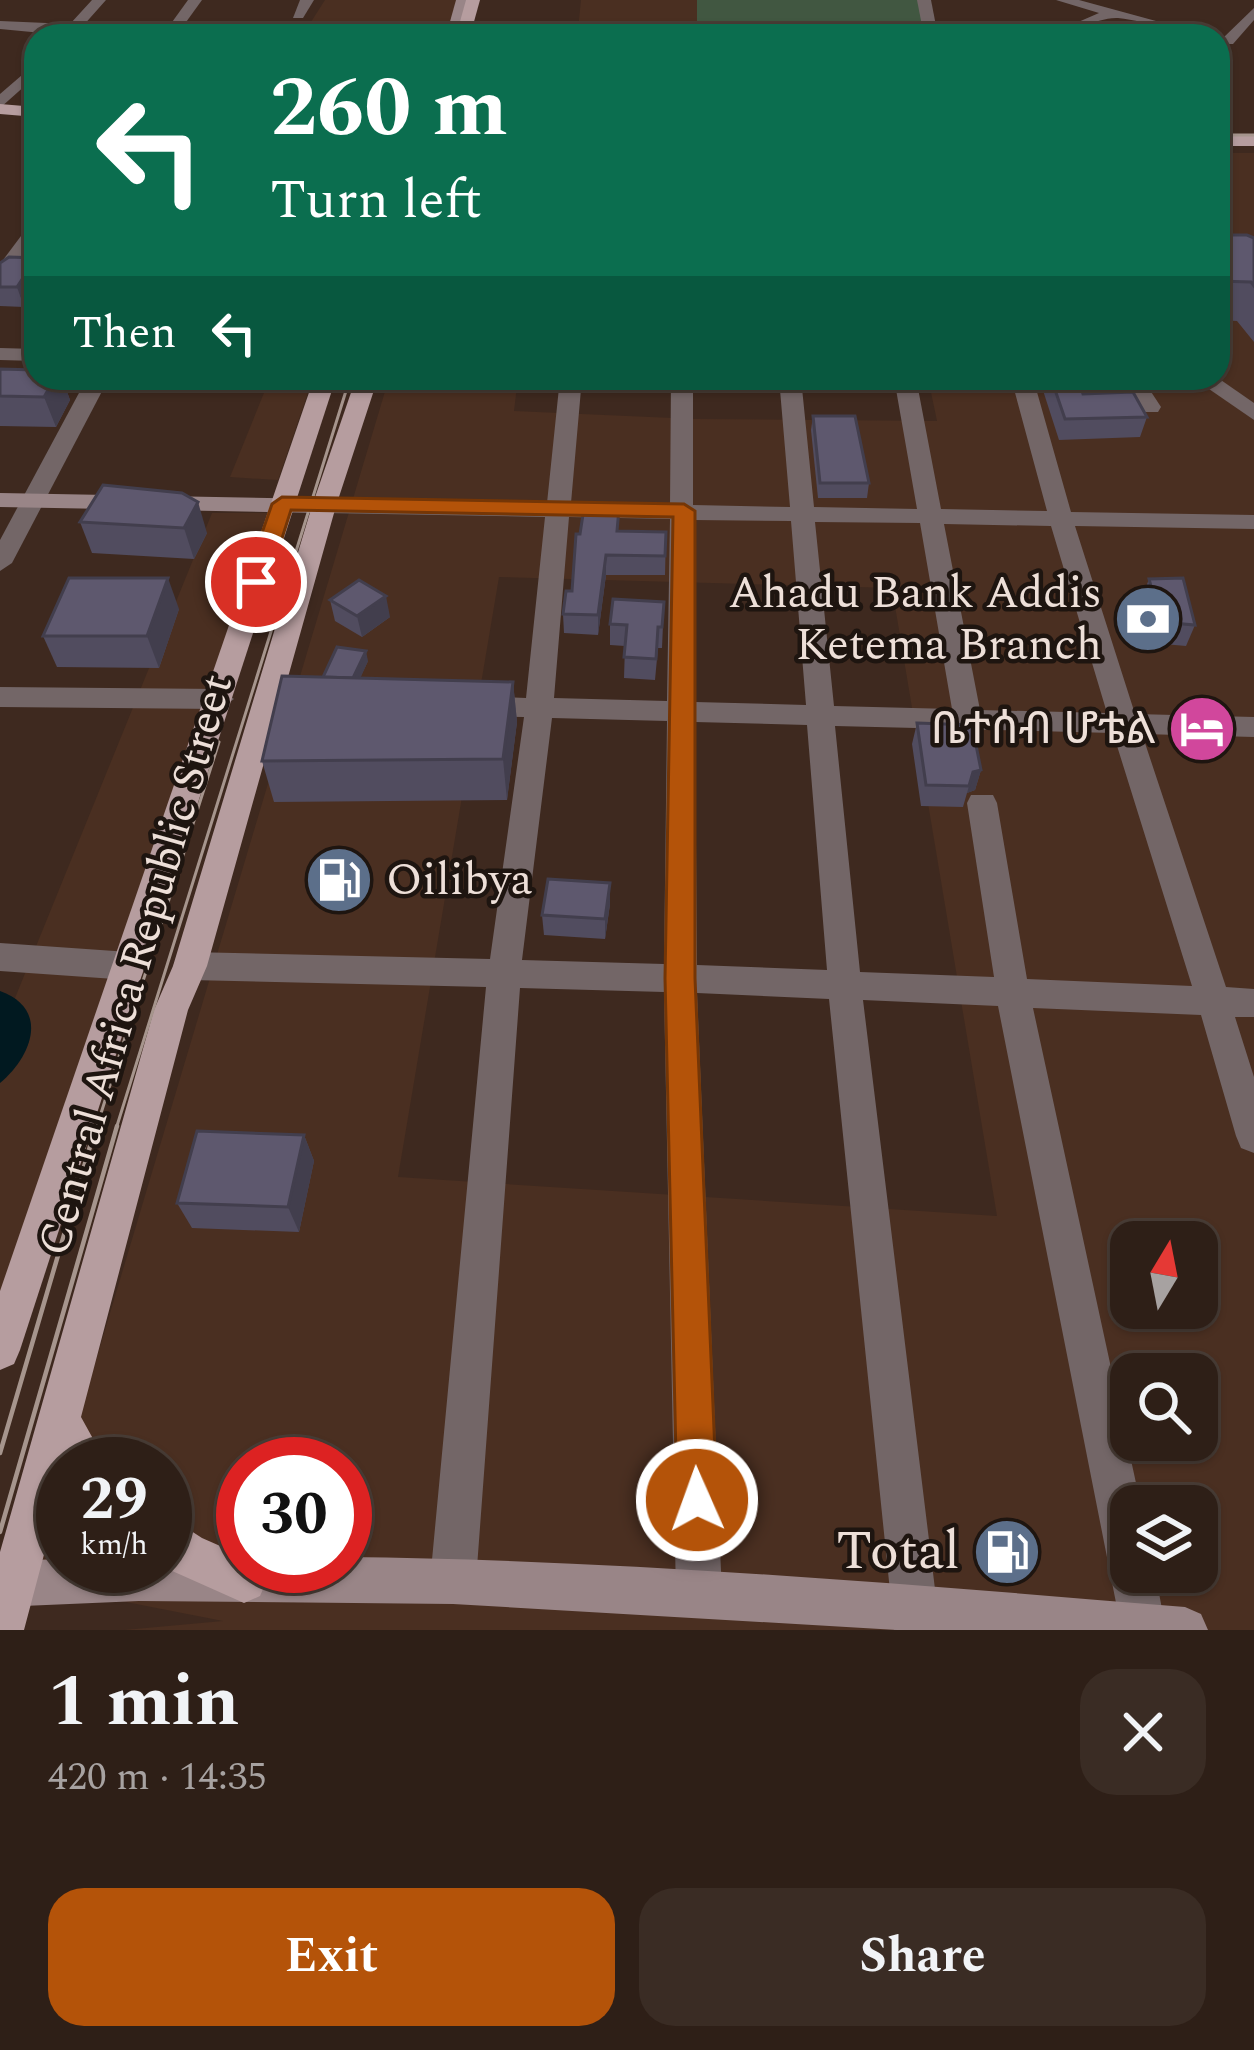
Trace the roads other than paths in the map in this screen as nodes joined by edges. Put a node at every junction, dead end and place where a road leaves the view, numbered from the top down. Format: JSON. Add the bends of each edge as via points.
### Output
{"nodes":[{"id":1,"x":99,"y":0,"type":"edge"},
{"id":2,"x":308,"y":0,"type":"edge"},
{"id":3,"x":1063,"y":0,"type":"edge"},
{"id":4,"x":1254,"y":12,"type":"edge"},
{"id":5,"x":1113,"y":13,"type":"junction"},
{"id":6,"x":298,"y":15,"type":"dead end"},
{"id":7,"x":77,"y":24,"type":"edge"},
{"id":8,"x":1084,"y":24,"type":"edge"},
{"id":9,"x":1157,"y":24,"type":"edge"},
{"id":10,"x":1230,"y":34,"type":"edge"},
{"id":11,"x":1230,"y":42,"type":"edge"},
{"id":12,"x":1246,"y":46,"type":"dead end"},
{"id":13,"x":24,"y":80,"type":"edge"},
{"id":14,"x":0,"y":106,"type":"edge"},
{"id":15,"x":24,"y":248,"type":"edge"},
{"id":16,"x":0,"y":277,"type":"edge"},
{"id":17,"x":92,"y":390,"type":"edge"},
{"id":18,"x":321,"y":390,"type":"edge"},
{"id":19,"x":363,"y":390,"type":"edge"},
{"id":20,"x":570,"y":390,"type":"edge"},
{"id":21,"x":682,"y":390,"type":"edge"},
{"id":22,"x":791,"y":390,"type":"edge"},
{"id":23,"x":908,"y":390,"type":"edge"},
{"id":24,"x":1025,"y":390,"type":"edge"},
{"id":25,"x":1139,"y":390,"type":"edge"},
{"id":26,"x":1221,"y":390,"type":"edge"},
{"id":27,"x":1150,"y":407,"type":"dead end"},
{"id":28,"x":1254,"y":413,"type":"edge"},
{"id":29,"x":0,"y":500,"type":"edge"},
{"id":30,"x":36,"y":500,"type":"junction"},
{"id":31,"x":282,"y":504,"type":"junction"},
{"id":32,"x":323,"y":506,"type":"junction"},
{"id":33,"x":555,"y":510,"type":"junction"},
{"id":34,"x":684,"y":511,"type":"junction"},
{"id":35,"x":800,"y":513,"type":"junction"},
{"id":36,"x":934,"y":517,"type":"junction"},
{"id":37,"x":1058,"y":518,"type":"junction"},
{"id":38,"x":1253,"y":524,"type":"edge"},
{"id":39,"x":0,"y":563,"type":"edge"},
{"id":40,"x":0,"y":697,"type":"edge"},
{"id":41,"x":220,"y":699,"type":"junction"},
{"id":42,"x":448,"y":705,"type":"edge"},
{"id":43,"x":539,"y":706,"type":"junction"},
{"id":44,"x":682,"y":710,"type":"junction"},
{"id":45,"x":818,"y":713,"type":"junction"},
{"id":46,"x":968,"y":718,"type":"junction"},
{"id":47,"x":1120,"y":723,"type":"junction"},
{"id":48,"x":1254,"y":727,"type":"edge"},
{"id":49,"x":982,"y":803,"type":"dead end"},
{"id":50,"x":0,"y":956,"type":"edge"},
{"id":51,"x":129,"y":966,"type":"junction"},
{"id":52,"x":190,"y":966,"type":"junction"},
{"id":53,"x":504,"y":975,"type":"junction"},
{"id":54,"x":680,"y":978,"type":"junction"},
{"id":55,"x":845,"y":987,"type":"junction"},
{"id":56,"x":1013,"y":994,"type":"junction"},
{"id":57,"x":1216,"y":1003,"type":"junction"},
{"id":58,"x":1254,"y":1003,"type":"edge"},
{"id":59,"x":1254,"y":1136,"type":"edge"},
{"id":60,"x":0,"y":1350,"type":"edge"},
{"id":61,"x":58,"y":1419,"type":"junction"},
{"id":62,"x":69,"y":1437,"type":"edge"},
{"id":63,"x":1115,"y":1485,"type":"edge"},
{"id":64,"x":216,"y":1580,"type":"edge"},
{"id":65,"x":372,"y":1581,"type":"edge"},
{"id":66,"x":453,"y":1581,"type":"junction"},
{"id":67,"x":7,"y":1584,"type":"edge"},
{"id":68,"x":1145,"y":1593,"type":"edge"},
{"id":69,"x":699,"y":1595,"type":"junction"},
{"id":70,"x":915,"y":1619,"type":"edge"},
{"id":71,"x":1164,"y":1629,"type":"edge"},
{"id":72,"x":2,"y":1630,"type":"edge"}],
"edges":[{"from":1,"to":7,"type":"street"},
{"from":2,"to":6,"type":"street"},
{"from":3,"to":5,"type":"street"},
{"from":4,"to":10,"type":"street"},
{"from":5,"to":8,"type":"street"},
{"from":5,"to":9,"type":"street"},
{"from":11,"to":12,"type":"street"},
{"from":13,"to":14,"type":"street"},
{"from":15,"to":16,"type":"street"},
{"from":17,"to":30,"type":"street"},
{"from":18,"to":31,"type":"main road","name":"Central Africa Republic Street"},
{"from":19,"to":32,"type":"main road","name":"Central Africa Republic Street"},
{"from":20,"to":33,"type":"street"},
{"from":21,"to":34,"type":"street"},
{"from":22,"to":35,"type":"street"},
{"from":23,"to":36,"type":"street"},
{"from":24,"to":37,"type":"street"},
{"from":25,"to":27,"type":"street"},
{"from":26,"to":28,"type":"street"},
{"from":29,"to":30,"type":"main road"},
{"from":30,"to":31,"type":"main road"},
{"from":30,"to":39,"type":"street"},
{"from":31,"to":32,"type":"main road"},
{"from":31,"to":41,"type":"main road","name":"Central Africa Republic Street"},
{"from":32,"to":33,"type":"street"},
{"from":32,"to":52,"type":"main road","name":"Central Africa Republic Street","via":[[277,702]]},
{"from":33,"to":34,"type":"street"},
{"from":33,"to":43,"type":"street"},
{"from":34,"to":35,"type":"street"},
{"from":34,"to":44,"type":"street"},
{"from":35,"to":36,"type":"street"},
{"from":35,"to":45,"type":"street"},
{"from":36,"to":37,"type":"street"},
{"from":36,"to":46,"type":"street"},
{"from":37,"to":38,"type":"street"},
{"from":37,"to":47,"type":"street"},
{"from":40,"to":41,"type":"street"},
{"from":41,"to":51,"type":"main road","name":"Central Africa Republic Street"},
{"from":42,"to":43,"type":"street"},
{"from":43,"to":44,"type":"street"},
{"from":43,"to":53,"type":"street"},
{"from":44,"to":45,"type":"street"},
{"from":44,"to":54,"type":"street"},
{"from":45,"to":46,"type":"street"},
{"from":45,"to":55,"type":"street"},
{"from":46,"to":47,"type":"street"},
{"from":47,"to":48,"type":"street"},
{"from":47,"to":57,"type":"street"},
{"from":49,"to":56,"type":"street"},
{"from":50,"to":51,"type":"street"},
{"from":51,"to":60,"type":"main road","name":"Central Africa Republic Street"},
{"from":52,"to":53,"type":"street"},
{"from":52,"to":61,"type":"main road","name":"Central Africa Republic Street"},
{"from":53,"to":54,"type":"street"},
{"from":53,"to":66,"type":"street"},
{"from":54,"to":55,"type":"street"},
{"from":54,"to":69,"type":"street"},
{"from":55,"to":56,"type":"street"},
{"from":55,"to":70,"type":"street"},
{"from":56,"to":57,"type":"street"},
{"from":56,"to":63,"type":"street"},
{"from":57,"to":58,"type":"street"},
{"from":57,"to":59,"type":"street"},
{"from":61,"to":62,"type":"main road"},
{"from":61,"to":67,"type":"main road","name":"Central Africa Republic Street"},
{"from":64,"to":67,"type":"main road"},
{"from":65,"to":66,"type":"main road"},
{"from":66,"to":69,"type":"main road"},
{"from":67,"to":72,"type":"main road","name":"Central Africa Republic Street"},
{"from":68,"to":71,"type":"street"},
{"from":69,"to":70,"type":"main road"},
{"from":70,"to":71,"type":"main road"}]}
